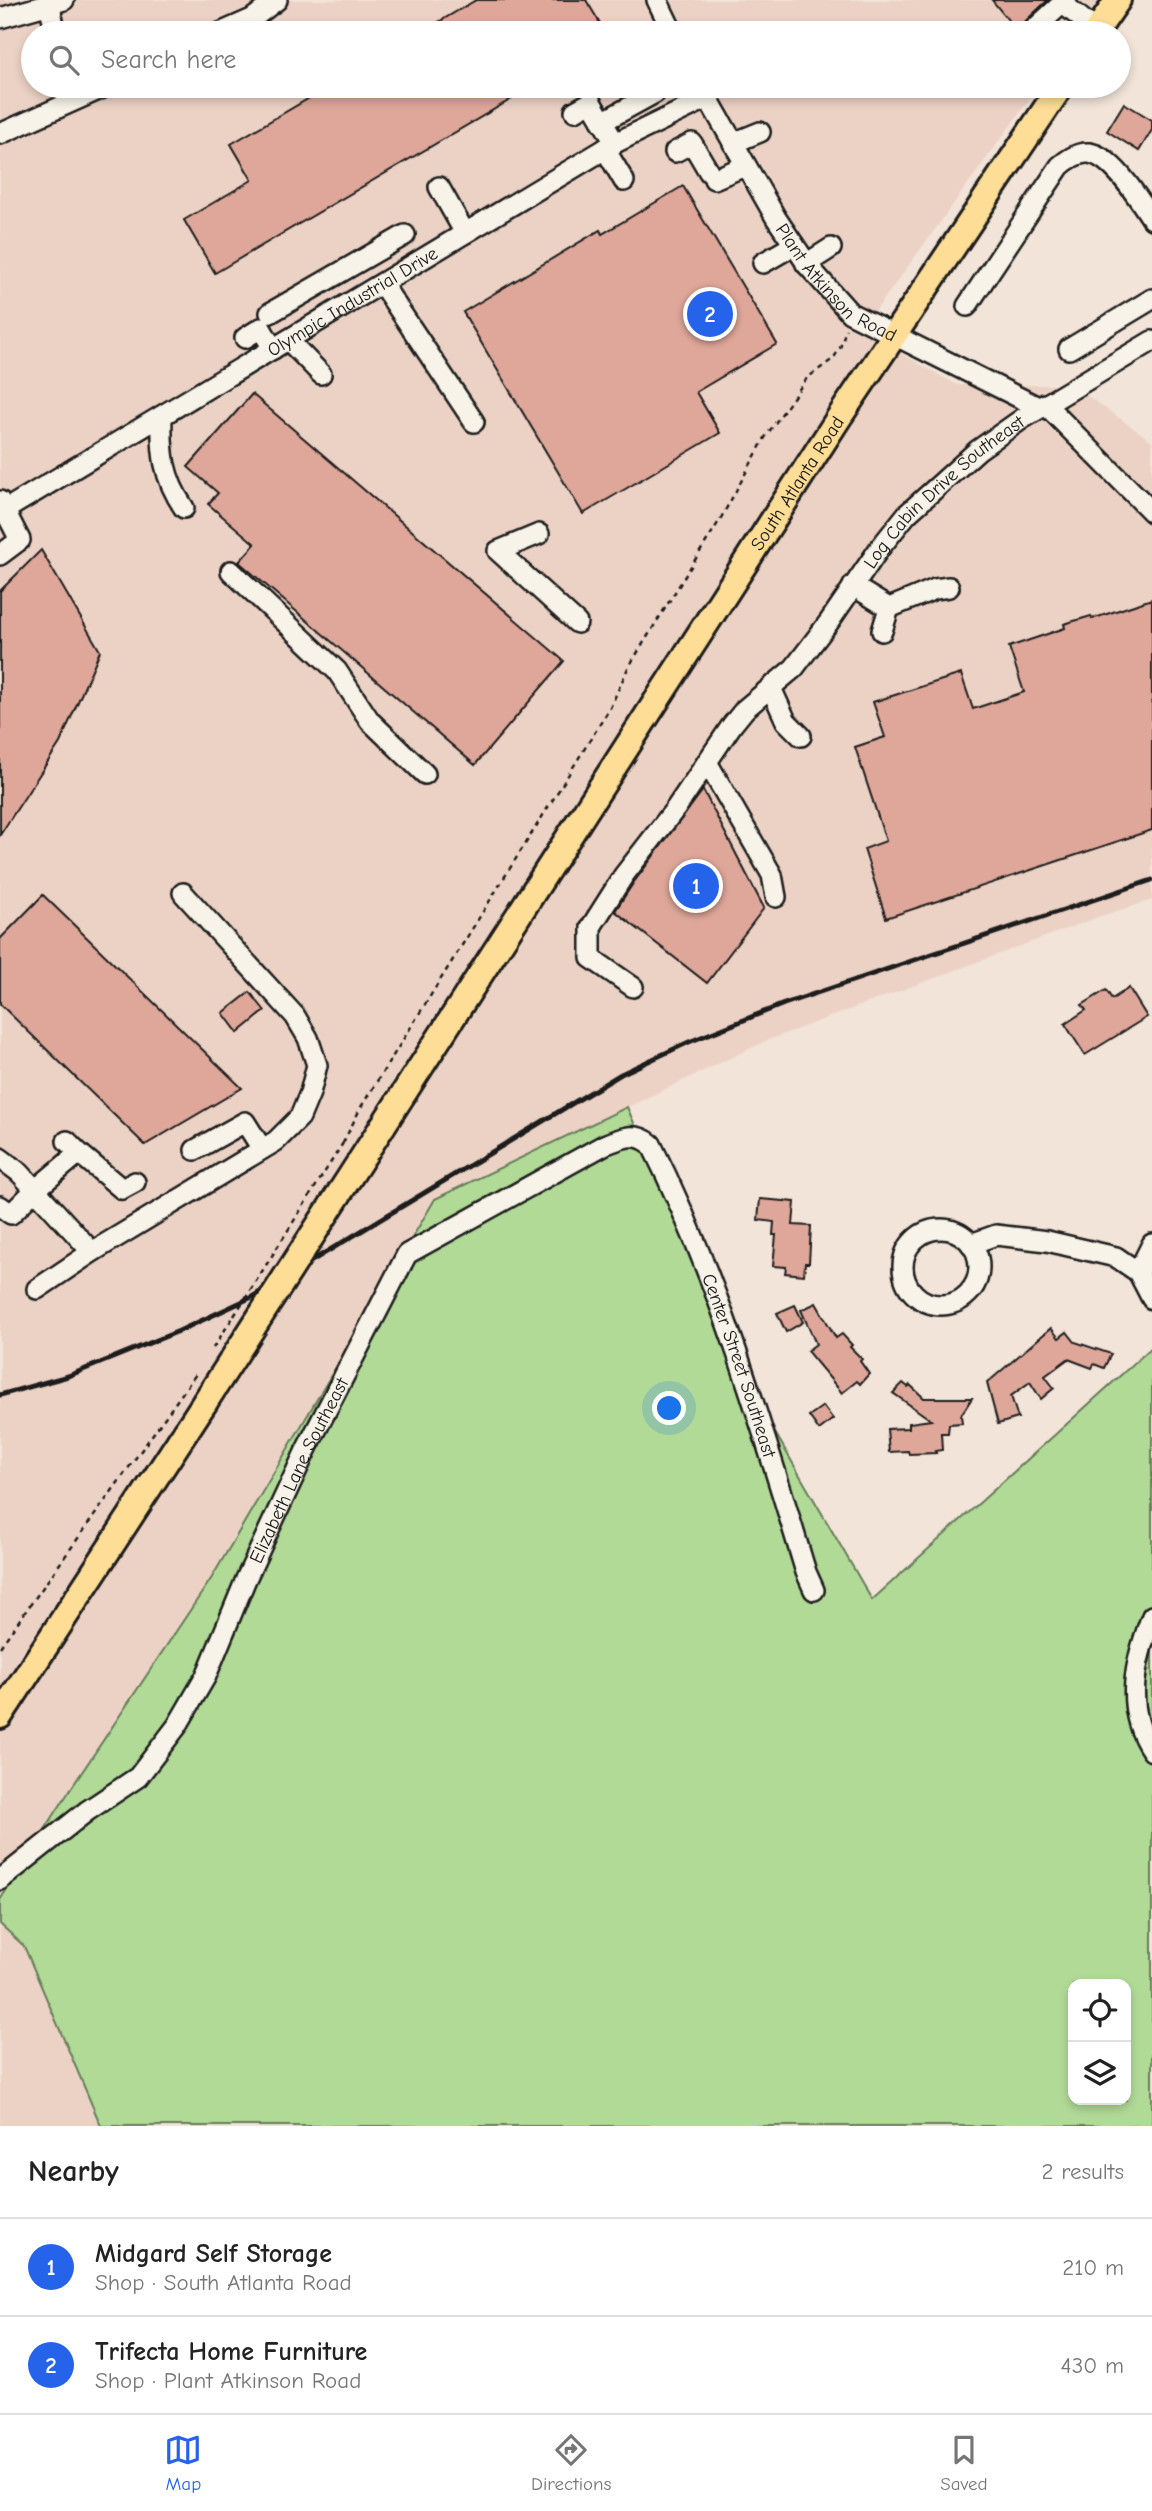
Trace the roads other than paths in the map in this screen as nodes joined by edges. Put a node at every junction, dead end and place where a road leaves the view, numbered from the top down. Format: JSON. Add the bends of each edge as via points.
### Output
{"nodes":[{"id":1,"x":277,"y":0,"type":"edge"},
{"id":2,"x":657,"y":0,"type":"edge"},
{"id":3,"x":1066,"y":0,"type":"edge"},
{"id":4,"x":1118,"y":0,"type":"edge"},
{"id":5,"x":57,"y":2,"type":"edge"},
{"id":6,"x":0,"y":18,"type":"edge"},
{"id":7,"x":56,"y":21,"type":"edge"},
{"id":8,"x":247,"y":21,"type":"edge"},
{"id":9,"x":667,"y":21,"type":"edge"},
{"id":10,"x":1043,"y":21,"type":"edge"},
{"id":11,"x":1084,"y":21,"type":"edge"},
{"id":12,"x":1104,"y":21,"type":"edge"},
{"id":13,"x":65,"y":98,"type":"edge"},
{"id":14,"x":646,"y":98,"type":"edge"},
{"id":15,"x":694,"y":98,"type":"edge"},
{"id":16,"x":708,"y":98,"type":"edge"},
{"id":17,"x":1052,"y":98,"type":"edge"},
{"id":18,"x":575,"y":111,"type":"dead end"},
{"id":19,"x":603,"y":122,"type":"junction"},
{"id":20,"x":760,"y":132,"type":"dead end"},
{"id":21,"x":0,"y":134,"type":"edge"},
{"id":22,"x":733,"y":143,"type":"junction"},
{"id":23,"x":610,"y":146,"type":"junction"},
{"id":24,"x":675,"y":152,"type":"dead end"},
{"id":25,"x":745,"y":166,"type":"junction"},
{"id":26,"x":624,"y":181,"type":"dead end"},
{"id":27,"x":439,"y":187,"type":"dead end"},
{"id":28,"x":1152,"y":219,"type":"edge"},
{"id":29,"x":465,"y":233,"type":"junction"},
{"id":30,"x":794,"y":245,"type":"junction"},
{"id":31,"x":831,"y":248,"type":"dead end"},
{"id":32,"x":420,"y":261,"type":"junction"},
{"id":33,"x":763,"y":263,"type":"dead end"},
{"id":34,"x":807,"y":264,"type":"junction"},
{"id":35,"x":382,"y":284,"type":"junction"},
{"id":36,"x":1152,"y":299,"type":"edge"},
{"id":37,"x":967,"y":306,"type":"dead end"},
{"id":38,"x":894,"y":335,"type":"junction"},
{"id":39,"x":1152,"y":341,"type":"edge"},
{"id":40,"x":280,"y":345,"type":"junction"},
{"id":41,"x":1069,"y":349,"type":"dead end"},
{"id":42,"x":321,"y":374,"type":"dead end"},
{"id":43,"x":1042,"y":405,"type":"junction"},
{"id":44,"x":162,"y":416,"type":"junction"},
{"id":45,"x":474,"y":422,"type":"dead end"},
{"id":46,"x":2,"y":508,"type":"edge"},
{"id":47,"x":184,"y":508,"type":"dead end"},
{"id":48,"x":1152,"y":512,"type":"edge"},
{"id":49,"x":538,"y":534,"type":"dead end"},
{"id":50,"x":0,"y":555,"type":"edge"},
{"id":51,"x":231,"y":572,"type":"dead end"},
{"id":52,"x":853,"y":586,"type":"junction"},
{"id":53,"x":949,"y":587,"type":"dead end"},
{"id":54,"x":889,"y":608,"type":"junction"},
{"id":55,"x":577,"y":623,"type":"dead end"},
{"id":56,"x":882,"y":631,"type":"dead end"},
{"id":57,"x":773,"y":687,"type":"junction"},
{"id":58,"x":802,"y":736,"type":"dead end"},
{"id":59,"x":707,"y":762,"type":"junction"},
{"id":60,"x":425,"y":774,"type":"dead end"},
{"id":61,"x":183,"y":893,"type":"dead end"},
{"id":62,"x":776,"y":897,"type":"dead end"},
{"id":63,"x":633,"y":987,"type":"dead end"},
{"id":64,"x":651,"y":1144,"type":"joint"},
{"id":65,"x":262,"y":1149,"type":"junction"},
{"id":66,"x":195,"y":1150,"type":"dead end"},
{"id":67,"x":0,"y":1158,"type":"edge"},
{"id":68,"x":135,"y":1182,"type":"dead end"},
{"id":69,"x":35,"y":1190,"type":"junction"},
{"id":70,"x":4,"y":1212,"type":"edge"},
{"id":71,"x":971,"y":1244,"type":"dead end"},
{"id":72,"x":1152,"y":1244,"type":"edge"},
{"id":73,"x":92,"y":1252,"type":"junction"},
{"id":74,"x":1138,"y":1272,"type":"junction"},
{"id":75,"x":37,"y":1289,"type":"dead end"},
{"id":76,"x":1152,"y":1299,"type":"edge"},
{"id":77,"x":814,"y":1590,"type":"dead end"},
{"id":78,"x":1152,"y":1616,"type":"edge"},
{"id":79,"x":0,"y":1716,"type":"edge"},
{"id":80,"x":1152,"y":1751,"type":"edge"},
{"id":81,"x":0,"y":1880,"type":"edge"}],
"edges":[{"from":1,"to":8,"type":"street"},
{"from":2,"to":9,"type":"street"},
{"from":3,"to":10,"type":"street"},
{"from":3,"to":11,"type":"street"},
{"from":4,"to":12,"type":"main road"},
{"from":5,"to":6,"type":"street"},
{"from":5,"to":7,"type":"street"},
{"from":13,"to":21,"type":"street"},
{"from":14,"to":19,"type":"street"},
{"from":15,"to":23,"type":"street","name":"Olympic Industrial Drive"},
{"from":16,"to":22,"type":"street","name":"Plant Atkinson Road"},
{"from":17,"to":38,"type":"main road","name":"South Atlanta Road"},
{"from":18,"to":19,"type":"street","via":[[591,102]]},
{"from":19,"to":23,"type":"street"},
{"from":20,"to":22,"type":"street"},
{"from":22,"to":25,"type":"street","name":"Plant Atkinson Road"},
{"from":23,"to":26,"type":"street"},
{"from":23,"to":29,"type":"street","name":"Olympic Industrial Drive"},
{"from":24,"to":25,"type":"street","via":[[692,143],[711,176]]},
{"from":25,"to":30,"type":"street","name":"Plant Atkinson Road"},
{"from":27,"to":29,"type":"street"},
{"from":28,"to":37,"type":"street","via":[[1118,172],[1103,160],[1089,153],[1072,156],[1060,166]]},
{"from":29,"to":32,"type":"street","name":"Olympic Industrial Drive"},
{"from":30,"to":33,"type":"street"},
{"from":30,"to":34,"type":"street","name":"Plant Atkinson Road"},
{"from":31,"to":34,"type":"street"},
{"from":32,"to":35,"type":"street","name":"Olympic Industrial Drive"},
{"from":32,"to":40,"type":"street","via":[[411,232],[337,265],[260,320]]},
{"from":34,"to":38,"type":"street","name":"Plant Atkinson Road","via":[[850,313]]},
{"from":35,"to":40,"type":"street","name":"Olympic Industrial Drive"},
{"from":35,"to":45,"type":"street"},
{"from":36,"to":41,"type":"street"},
{"from":38,"to":43,"type":"street","name":"Plant Atkinson Road"},
{"from":38,"to":79,"type":"main road","name":"South Atlanta Road","bridge":true},
{"from":39,"to":43,"type":"street","name":"Log Cabin Drive Southeast"},
{"from":40,"to":42,"type":"street"},
{"from":40,"to":44,"type":"street","name":"Olympic Industrial Drive"},
{"from":43,"to":48,"type":"street","name":"Plant Atkinson Road"},
{"from":43,"to":52,"type":"street","name":"Log Cabin Drive Southeast","via":[[942,480],[907,514]]},
{"from":44,"to":46,"type":"street","name":"Olympic Industrial Drive"},
{"from":44,"to":47,"type":"street","via":[[161,452]]},
{"from":46,"to":50,"type":"street","via":[[20,540]]},
{"from":49,"to":55,"type":"street","via":[[498,551]]},
{"from":51,"to":60,"type":"street","via":[[337,671],[370,721]]},
{"from":52,"to":54,"type":"street"},
{"from":52,"to":57,"type":"street","name":"Log Cabin Drive Southeast","via":[[812,646]]},
{"from":53,"to":54,"type":"street"},
{"from":54,"to":56,"type":"street"},
{"from":57,"to":58,"type":"street","via":[[786,720]]},
{"from":57,"to":59,"type":"street","name":"Log Cabin Drive Southeast","via":[[745,709]]},
{"from":59,"to":62,"type":"street","via":[[772,875]]},
{"from":59,"to":63,"type":"street","name":"Log Cabin Drive Southeast","via":[[590,927],[591,958]]},
{"from":61,"to":65,"type":"street","via":[[295,1016],[309,1038],[317,1065],[300,1117]]},
{"from":64,"to":77,"type":"street","name":"Center Street Southeast","via":[[687,1223],[751,1390]]},
{"from":64,"to":81,"type":"street","name":"Elizabeth Lane Southeast","via":[[636,1136],[604,1145],[407,1254],[308,1446],[206,1676],[177,1726],[138,1777]]},
{"from":65,"to":66,"type":"street","via":[[245,1122]]},
{"from":65,"to":73,"type":"street"},
{"from":67,"to":69,"type":"street"},
{"from":68,"to":69,"type":"street","via":[[122,1189],[73,1147]]},
{"from":69,"to":70,"type":"street"},
{"from":69,"to":73,"type":"street"},
{"from":71,"to":74,"type":"street","via":[[996,1235],[1047,1241],[1116,1257]]},
{"from":72,"to":74,"type":"street"},
{"from":73,"to":75,"type":"street"},
{"from":74,"to":76,"type":"street"},
{"from":78,"to":80,"type":"street","via":[[1141,1645],[1133,1699],[1144,1740]]}]}
